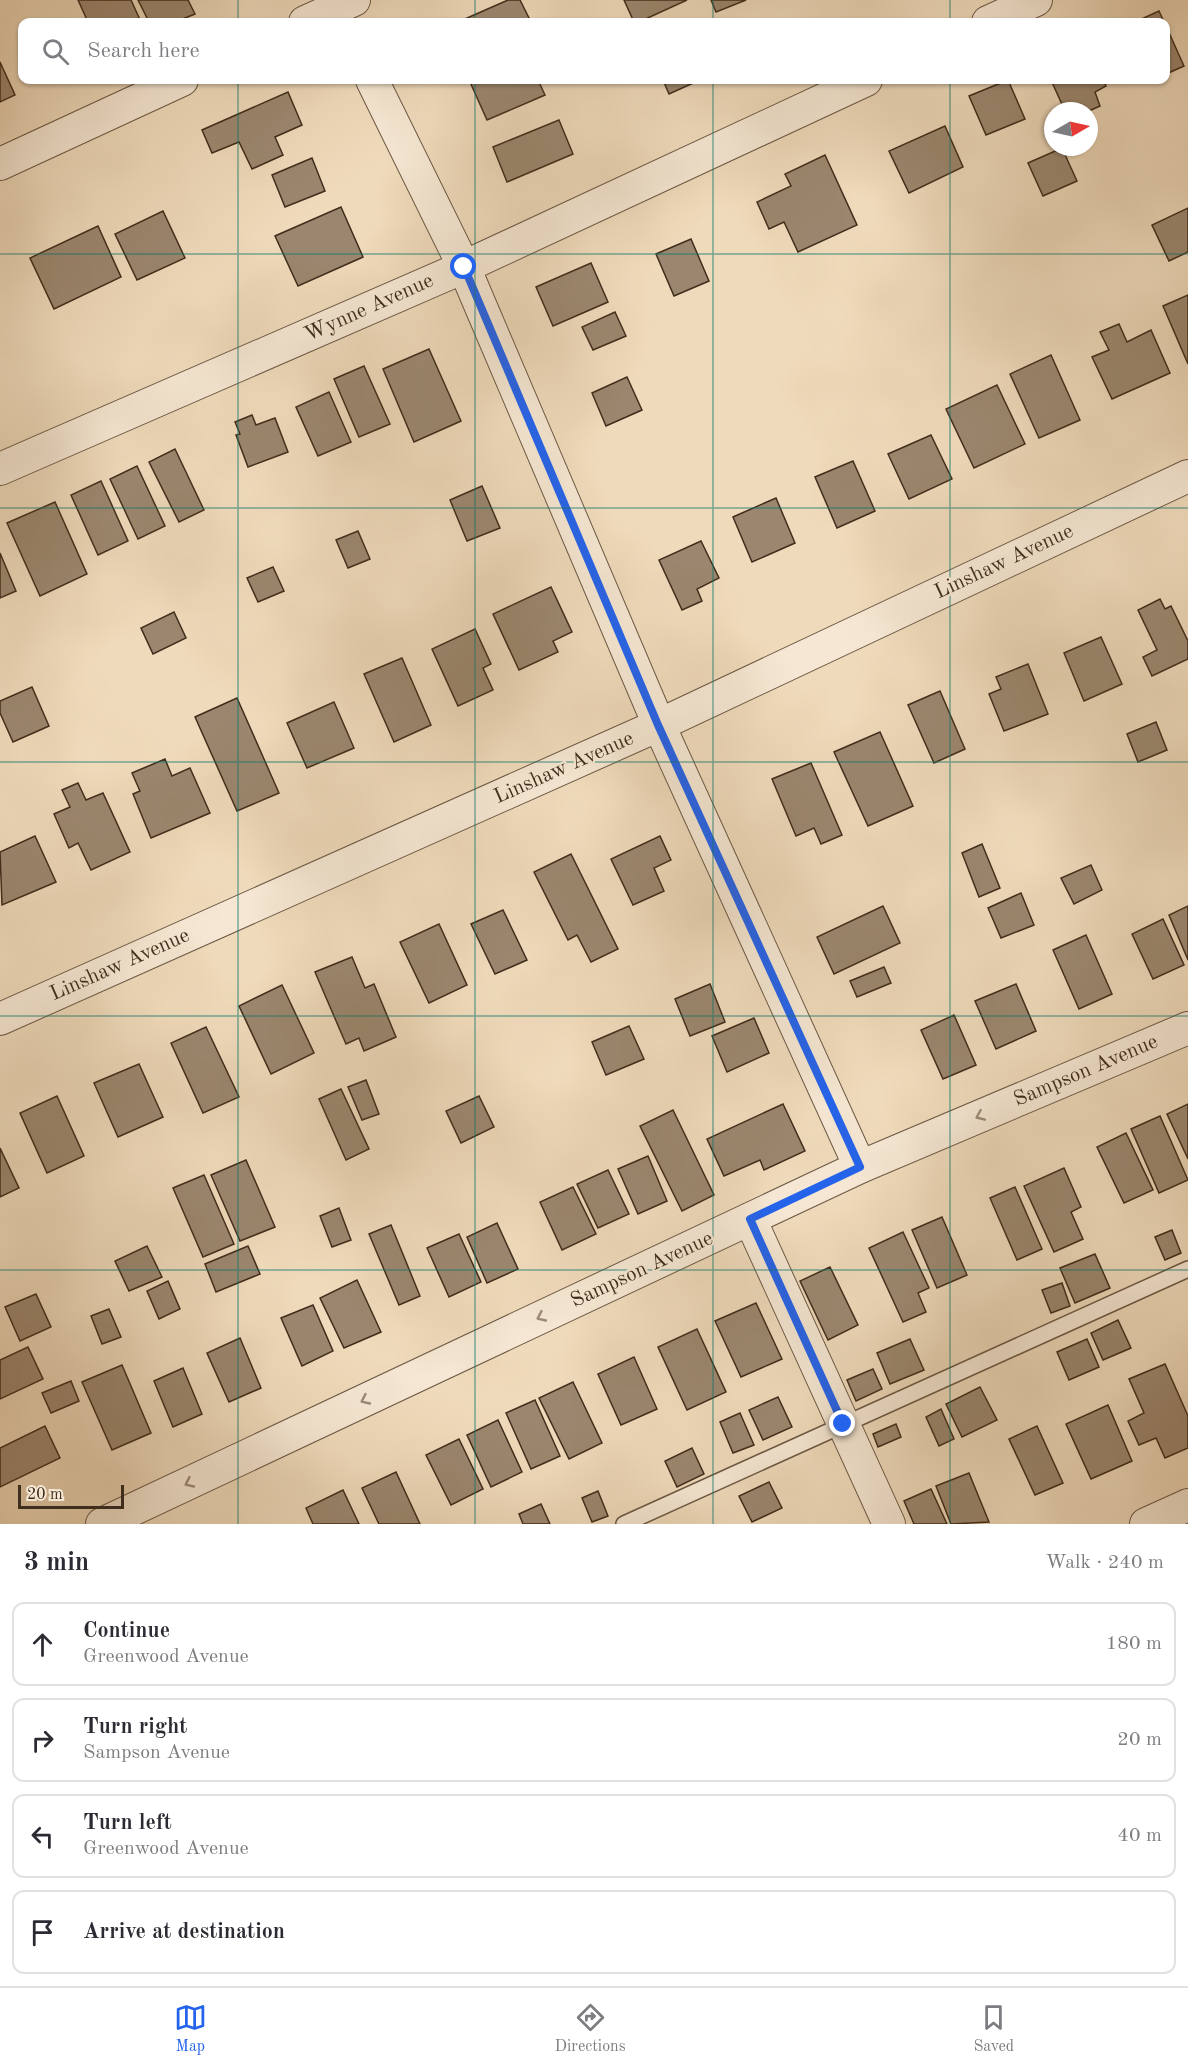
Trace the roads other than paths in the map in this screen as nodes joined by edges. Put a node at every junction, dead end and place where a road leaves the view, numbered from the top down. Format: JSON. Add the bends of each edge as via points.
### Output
{"nodes":[{"id":1,"x":1036,"y":0,"type":"edge"},
{"id":2,"x":342,"y":8,"type":"edge"},
{"id":3,"x":315,"y":18,"type":"edge"},
{"id":4,"x":997,"y":18,"type":"edge"},
{"id":5,"x":173,"y":84,"type":"edge"},
{"id":6,"x":374,"y":84,"type":"edge"},
{"id":7,"x":857,"y":84,"type":"edge"},
{"id":8,"x":0,"y":164,"type":"edge"},
{"id":9,"x":464,"y":267,"type":"junction"},
{"id":10,"x":0,"y":469,"type":"edge"},
{"id":11,"x":1188,"y":476,"type":"edge"},
{"id":12,"x":658,"y":725,"type":"junction"},
{"id":13,"x":0,"y":1019,"type":"edge"},
{"id":14,"x":1188,"y":1028,"type":"edge"},
{"id":15,"x":860,"y":1167,"type":"junction"},
{"id":16,"x":750,"y":1219,"type":"junction"},
{"id":17,"x":1188,"y":1269,"type":"edge"},
{"id":18,"x":843,"y":1424,"type":"junction"},
{"id":19,"x":1188,"y":1505,"type":"edge"},
{"id":20,"x":102,"y":1524,"type":"edge"},
{"id":21,"x":624,"y":1524,"type":"edge"},
{"id":22,"x":889,"y":1524,"type":"edge"},
{"id":23,"x":1146,"y":1524,"type":"edge"}],
"edges":[{"from":1,"to":4,"type":"street"},
{"from":2,"to":3,"type":"street"},
{"from":5,"to":8,"type":"street"},
{"from":6,"to":9,"type":"street"},
{"from":7,"to":9,"type":"street","name":"Wynne Avenue"},
{"from":9,"to":10,"type":"street","name":"Wynne Avenue"},
{"from":9,"to":12,"type":"street"},
{"from":11,"to":12,"type":"street","name":"Linshaw Avenue"},
{"from":12,"to":13,"type":"street","name":"Linshaw Avenue"},
{"from":12,"to":15,"type":"street"},
{"from":14,"to":15,"type":"street","name":"Sampson Avenue","one_way":true},
{"from":15,"to":16,"type":"street","name":"Sampson Avenue"},
{"from":16,"to":18,"type":"street"},
{"from":16,"to":20,"type":"street","name":"Sampson Avenue","one_way":true},
{"from":17,"to":18,"type":"lane"},
{"from":18,"to":21,"type":"lane"},
{"from":18,"to":22,"type":"street"},
{"from":19,"to":23,"type":"street"}]}
